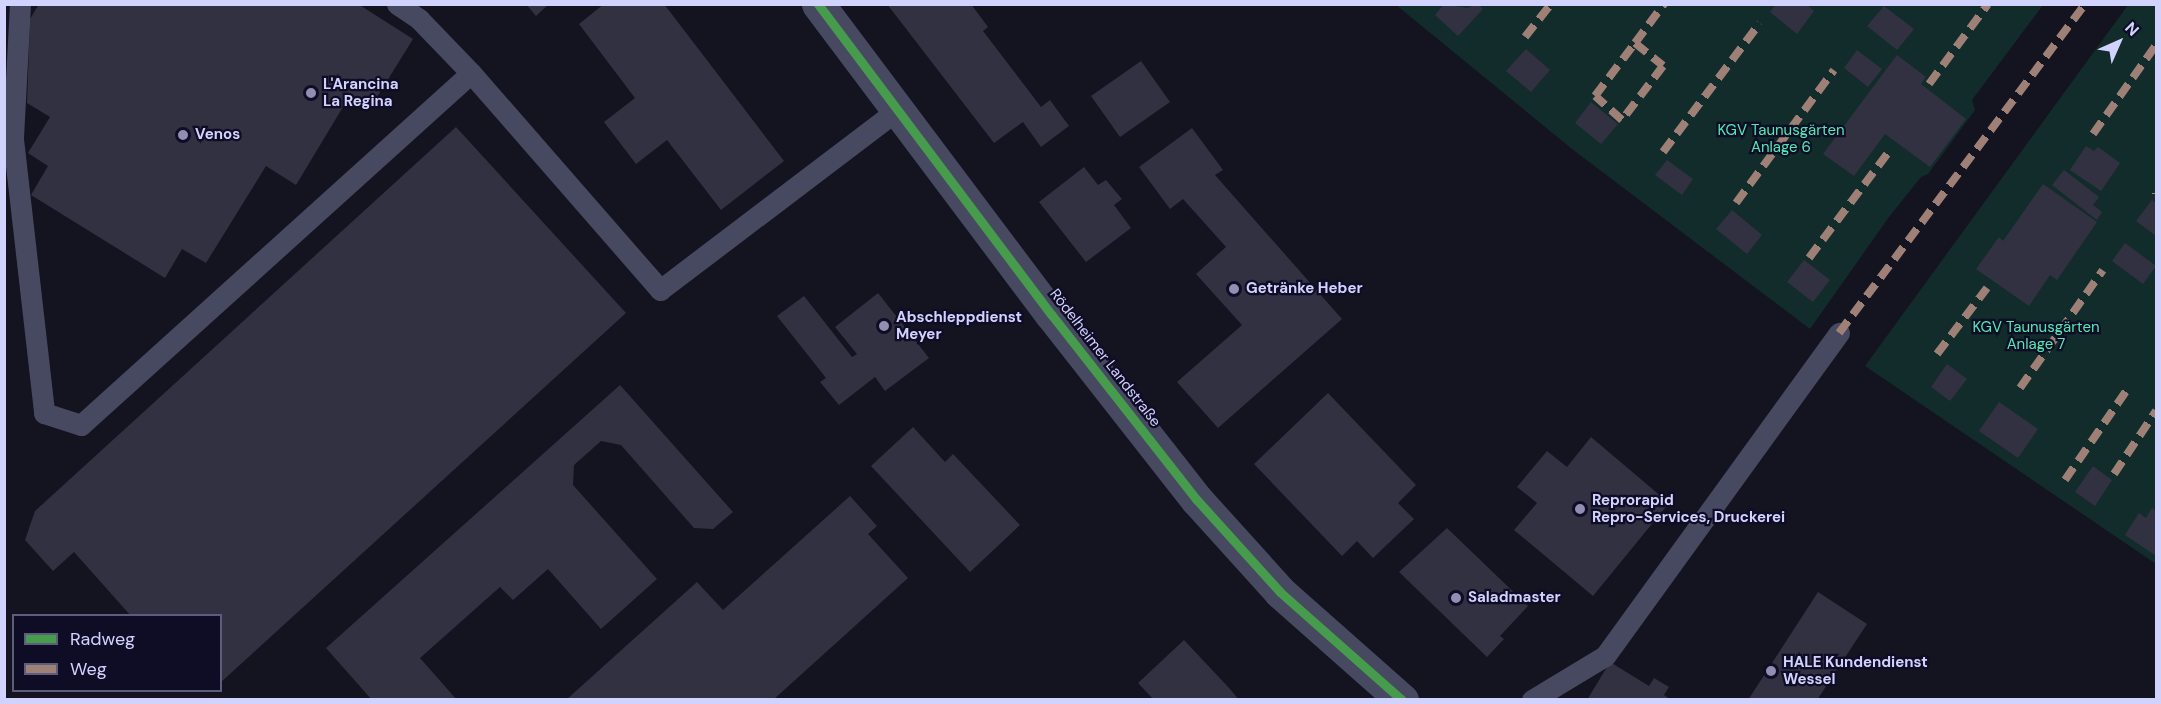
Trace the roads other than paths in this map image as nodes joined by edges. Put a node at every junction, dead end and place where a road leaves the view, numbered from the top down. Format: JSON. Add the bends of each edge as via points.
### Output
{"nodes":[{"id":1,"x":20,"y":4,"type":"edge"},
{"id":2,"x":397,"y":4,"type":"edge"},
{"id":3,"x":818,"y":4,"type":"edge"},
{"id":4,"x":471,"y":73,"type":"junction"},
{"id":5,"x":897,"y":110,"type":"junction"},
{"id":6,"x":1839,"y":333,"type":"dead end"},
{"id":7,"x":1402,"y":699,"type":"edge"},
{"id":8,"x":1532,"y":699,"type":"edge"}],
"edges":[{"from":1,"to":4,"type":"lane","via":[[13,139],[44,413],[81,425]]},
{"from":2,"to":4,"type":"lane","via":[[419,19]]},
{"from":3,"to":5,"type":"street","name":"Rödelheimer Landstraße"},
{"from":4,"to":5,"type":"lane","via":[[660,290]]},
{"from":5,"to":7,"type":"street","name":"Rödelheimer Landstraße","via":[[1197,500],[1280,592]]},
{"from":6,"to":8,"type":"lane","via":[[1605,656]]}]}
